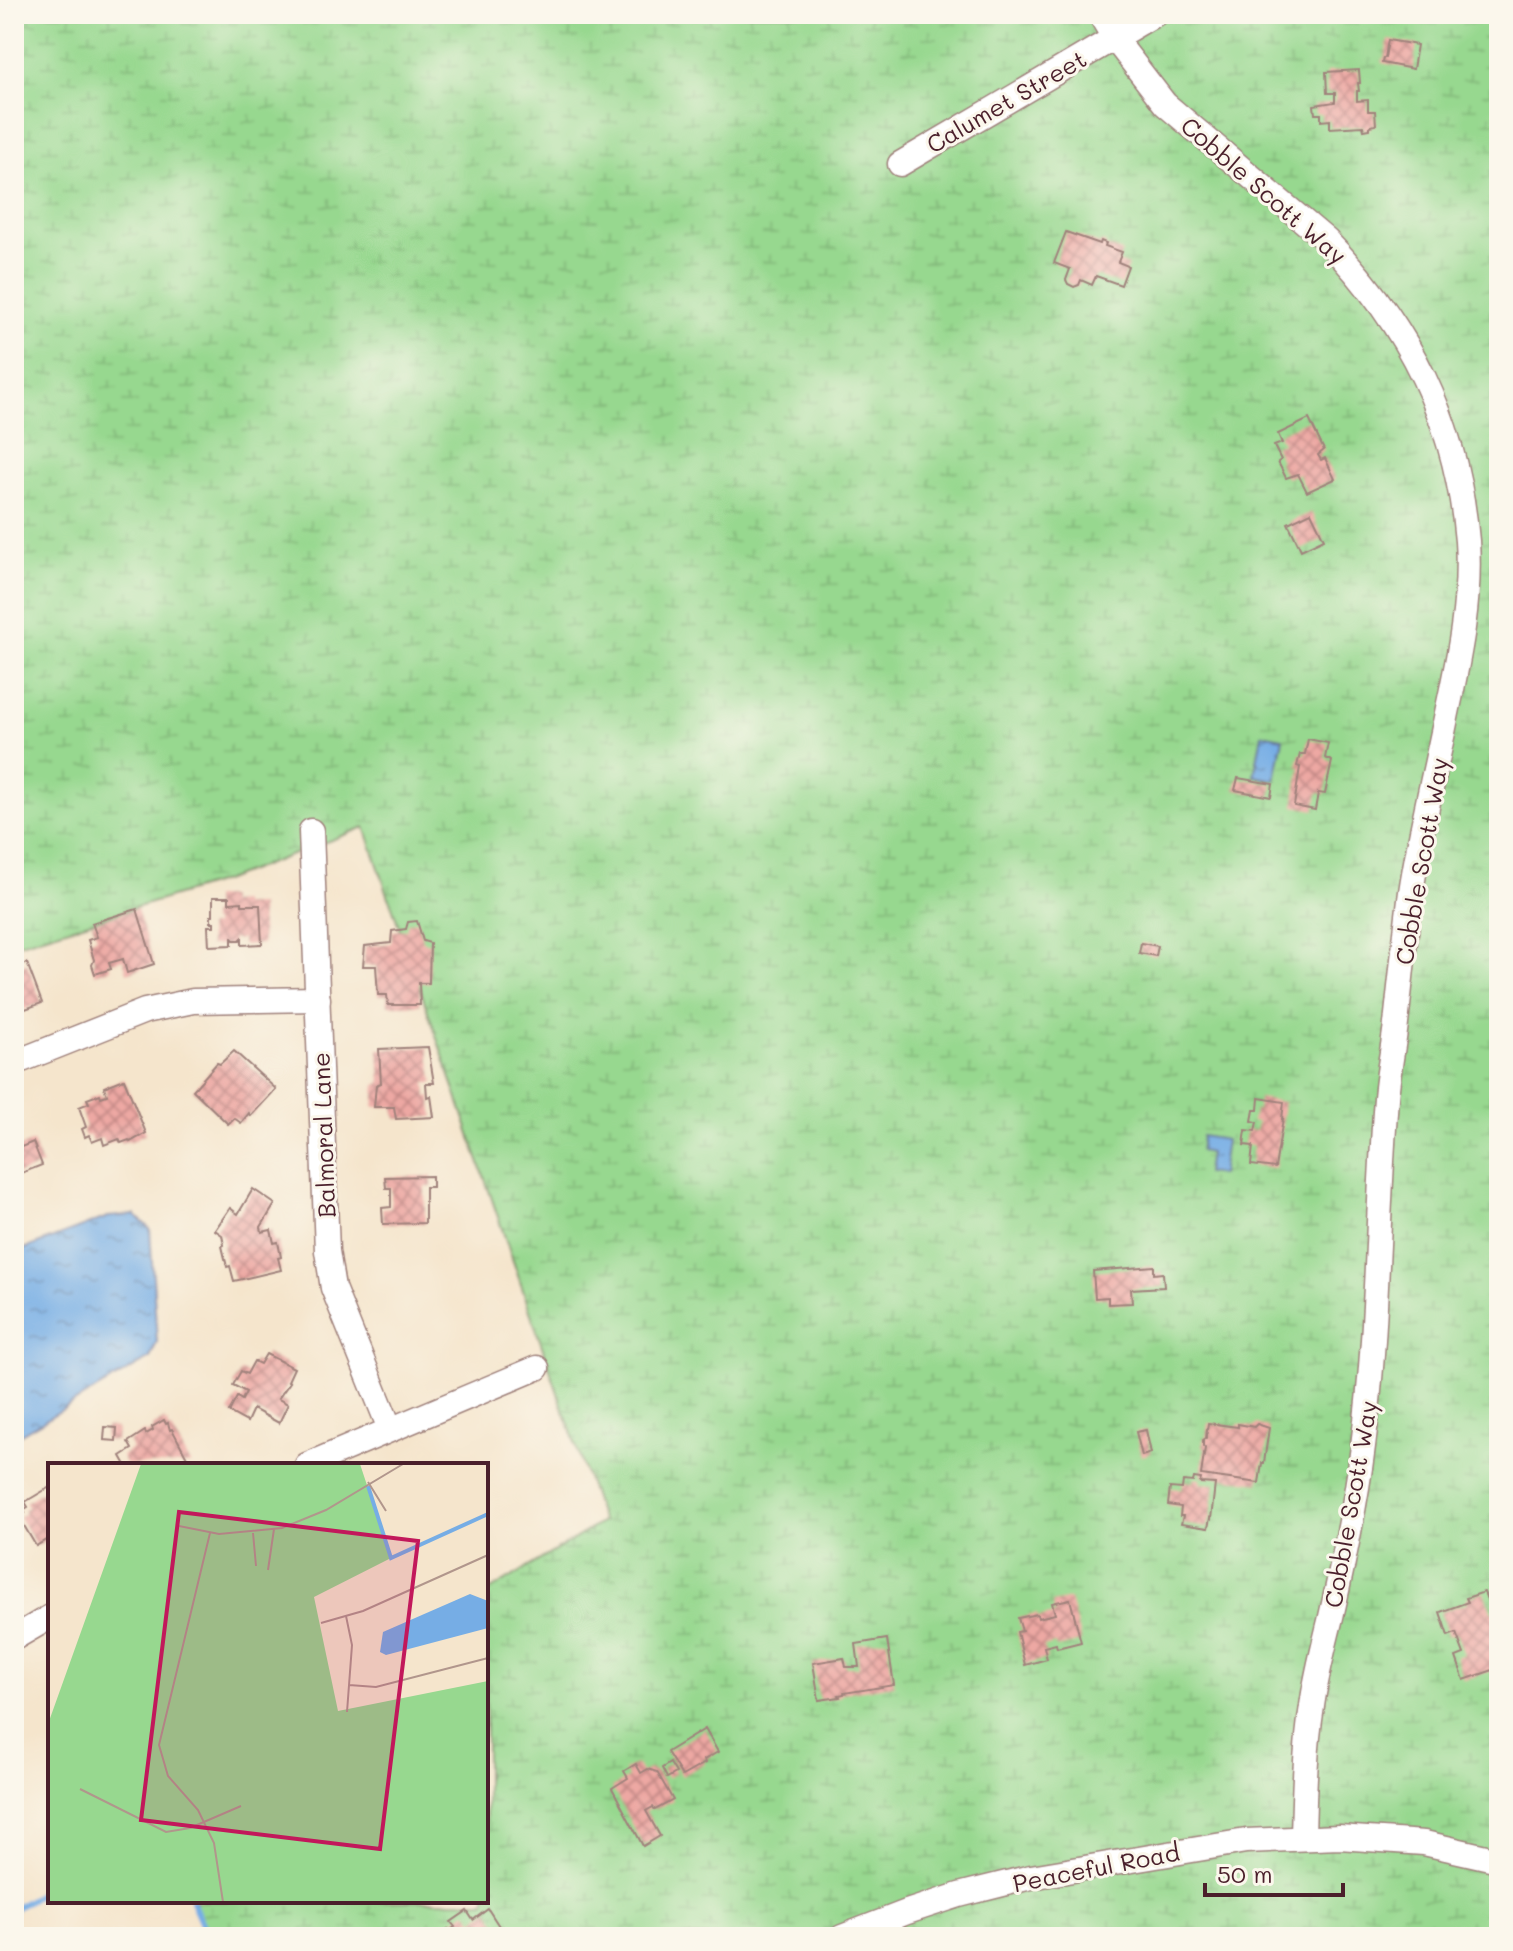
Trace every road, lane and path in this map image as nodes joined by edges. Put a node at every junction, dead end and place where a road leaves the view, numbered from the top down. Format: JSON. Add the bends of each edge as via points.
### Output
{"nodes":[{"id":1,"x":1100,"y":14,"type":"edge"},
{"id":2,"x":1155,"y":14,"type":"edge"},
{"id":3,"x":1114,"y":38,"type":"junction"},
{"id":4,"x":900,"y":164,"type":"dead end"},
{"id":5,"x":311,"y":831,"type":"dead end"},
{"id":6,"x":318,"y":999,"type":"junction"},
{"id":7,"x":14,"y":1063,"type":"edge"},
{"id":8,"x":537,"y":1368,"type":"dead end"},
{"id":9,"x":390,"y":1429,"type":"junction"},
{"id":10,"x":312,"y":1463,"type":"edge"},
{"id":11,"x":48,"y":1618,"type":"edge"},
{"id":12,"x":14,"y":1638,"type":"edge"},
{"id":13,"x":1303,"y":1838,"type":"junction"},
{"id":14,"x":1499,"y":1860,"type":"edge"},
{"id":15,"x":842,"y":1937,"type":"edge"}],
"edges":[{"from":1,"to":3,"type":"street","name":"Cobble Scott Way"},
{"from":2,"to":3,"type":"street","name":"Calumet Street"},
{"from":3,"to":4,"type":"street","name":"Calumet Street"},
{"from":3,"to":13,"type":"street","name":"Cobble Scott Way","via":[[1165,104],[1326,240],[1391,317],[1438,407],[1458,475],[1467,541],[1463,629],[1405,943],[1387,1094],[1363,1446],[1350,1533],[1312,1702]]},
{"from":5,"to":6,"type":"street","name":"Balmoral Lane"},
{"from":6,"to":7,"type":"street","via":[[193,1001],[145,1011]]},
{"from":6,"to":9,"type":"street","name":"Balmoral Lane","via":[[327,1251],[333,1288]]},
{"from":8,"to":9,"type":"street"},
{"from":9,"to":10,"type":"street"},
{"from":11,"to":12,"type":"street"},
{"from":13,"to":14,"type":"street","name":"Peaceful Road","via":[[1424,1843]]},
{"from":13,"to":15,"type":"street","name":"Peaceful Road","via":[[1246,1841],[1031,1877],[945,1900]]}]}
